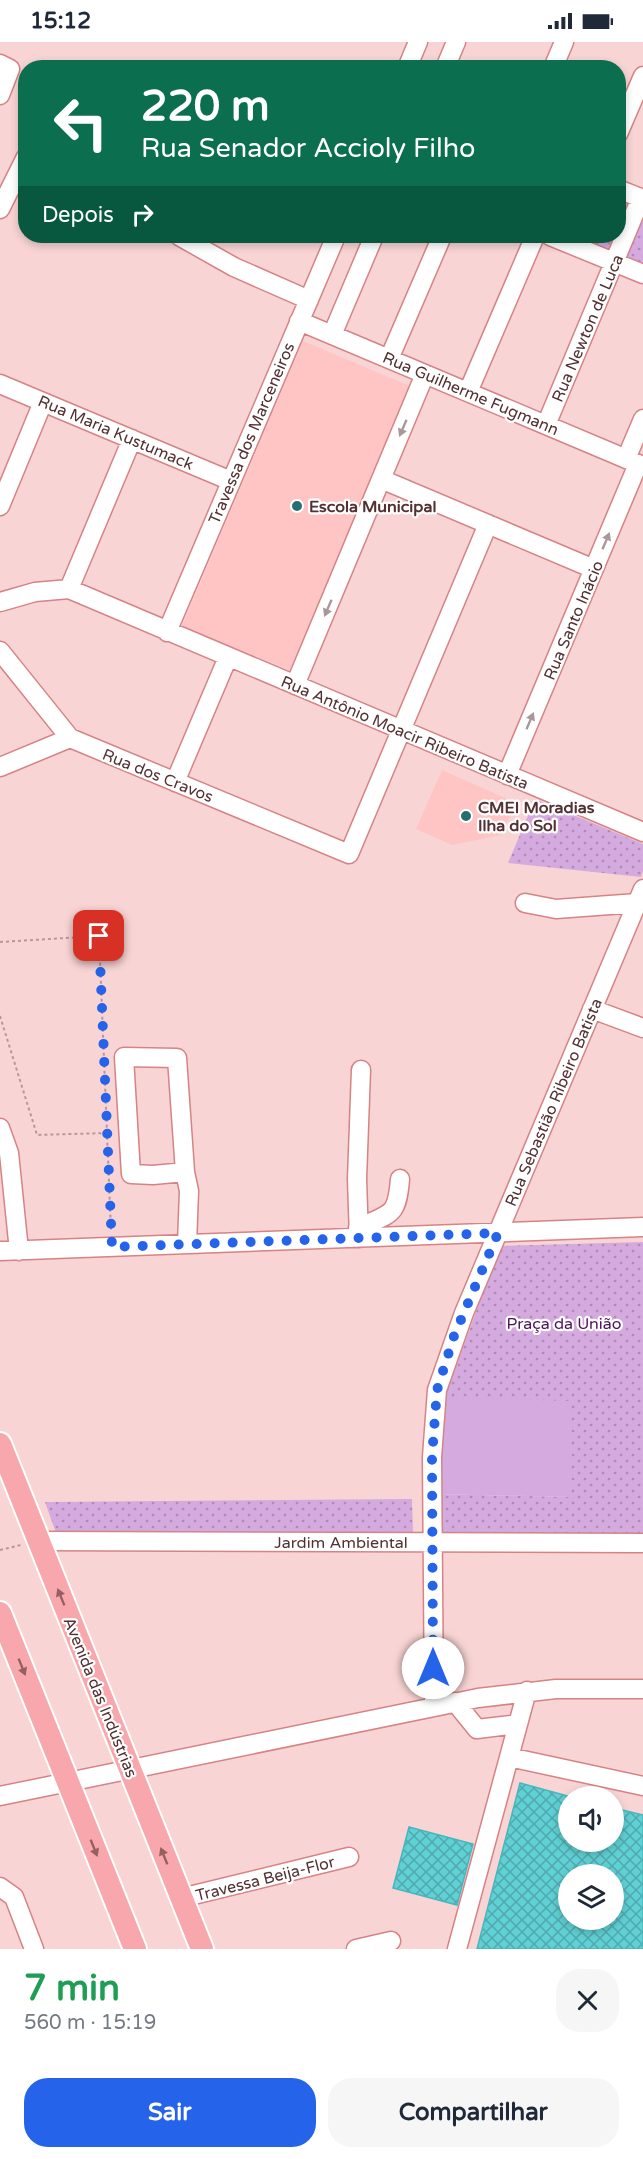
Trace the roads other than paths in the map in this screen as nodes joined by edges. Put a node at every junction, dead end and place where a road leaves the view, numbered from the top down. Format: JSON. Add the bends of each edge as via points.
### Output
{"nodes":[{"id":1,"x":418,"y":42,"type":"edge"},
{"id":2,"x":456,"y":42,"type":"edge"},
{"id":3,"x":564,"y":42,"type":"edge"},
{"id":4,"x":410,"y":60,"type":"edge"},
{"id":5,"x":448,"y":60,"type":"edge"},
{"id":6,"x":556,"y":60,"type":"edge"},
{"id":7,"x":0,"y":64,"type":"edge"},
{"id":8,"x":643,"y":76,"type":"edge"},
{"id":9,"x":0,"y":94,"type":"edge"},
{"id":10,"x":626,"y":115,"type":"edge"},
{"id":11,"x":18,"y":173,"type":"edge"},
{"id":12,"x":626,"y":192,"type":"edge"},
{"id":13,"x":642,"y":198,"type":"edge"},
{"id":14,"x":0,"y":209,"type":"edge"},
{"id":15,"x":626,"y":235,"type":"edge"},
{"id":16,"x":191,"y":243,"type":"edge"},
{"id":17,"x":333,"y":243,"type":"edge"},
{"id":18,"x":371,"y":243,"type":"edge"},
{"id":19,"x":439,"y":243,"type":"edge"},
{"id":20,"x":532,"y":243,"type":"edge"},
{"id":21,"x":584,"y":243,"type":"edge"},
{"id":22,"x":622,"y":243,"type":"edge"},
{"id":23,"x":614,"y":262,"type":"junction"},
{"id":24,"x":643,"y":274,"type":"edge"},
{"id":25,"x":309,"y":300,"type":"junction"},
{"id":26,"x":299,"y":321,"type":"junction"},
{"id":27,"x":332,"y":334,"type":"junction"},
{"id":28,"x":389,"y":359,"type":"junction"},
{"id":29,"x":425,"y":374,"type":"junction"},
{"id":30,"x":0,"y":384,"type":"edge"},
{"id":31,"x":468,"y":392,"type":"junction"},
{"id":32,"x":43,"y":402,"type":"junction"},
{"id":33,"x":643,"y":418,"type":"edge"},
{"id":34,"x":546,"y":426,"type":"junction"},
{"id":35,"x":132,"y":439,"type":"junction"},
{"id":36,"x":636,"y":463,"type":"edge"},
{"id":37,"x":381,"y":479,"type":"junction"},
{"id":38,"x":231,"y":481,"type":"junction"},
{"id":39,"x":0,"y":506,"type":"edge"},
{"id":40,"x":488,"y":524,"type":"junction"},
{"id":41,"x":594,"y":569,"type":"junction"},
{"id":42,"x":69,"y":589,"type":"junction"},
{"id":43,"x":0,"y":602,"type":"edge"},
{"id":44,"x":167,"y":632,"type":"junction"},
{"id":45,"x":0,"y":651,"type":"edge"},
{"id":46,"x":228,"y":657,"type":"junction"},
{"id":47,"x":295,"y":686,"type":"junction"},
{"id":48,"x":401,"y":730,"type":"junction"},
{"id":49,"x":70,"y":738,"type":"junction"},
{"id":50,"x":0,"y":767,"type":"edge"},
{"id":51,"x":507,"y":775,"type":"junction"},
{"id":52,"x":175,"y":782,"type":"junction"},
{"id":53,"x":643,"y":832,"type":"edge"},
{"id":54,"x":640,"y":896,"type":"edge"},
{"id":55,"x":525,"y":903,"type":"dead end"},
{"id":56,"x":635,"y":931,"type":"edge"},
{"id":57,"x":592,"y":1009,"type":"junction"},
{"id":58,"x":643,"y":1028,"type":"edge"},
{"id":59,"x":362,"y":1070,"type":"dead end"},
{"id":60,"x":0,"y":1128,"type":"edge"},
{"id":61,"x":185,"y":1172,"type":"junction"},
{"id":62,"x":400,"y":1179,"type":"dead end"},
{"id":63,"x":643,"y":1227,"type":"edge"},
{"id":64,"x":359,"y":1233,"type":"junction"},
{"id":65,"x":498,"y":1233,"type":"junction"},
{"id":66,"x":187,"y":1244,"type":"junction"},
{"id":67,"x":0,"y":1251,"type":"edge"},
{"id":68,"x":19,"y":1251,"type":"junction"},
{"id":69,"x":0,"y":1444,"type":"edge"},
{"id":70,"x":39,"y":1541,"type":"junction"},
{"id":71,"x":432,"y":1542,"type":"junction"},
{"id":72,"x":643,"y":1543,"type":"edge"},
{"id":73,"x":0,"y":1613,"type":"edge"},
{"id":74,"x":643,"y":1689,"type":"edge"},
{"id":75,"x":527,"y":1691,"type":"junction"},
{"id":76,"x":455,"y":1702,"type":"junction"},
{"id":77,"x":434,"y":1706,"type":"junction"},
{"id":78,"x":518,"y":1724,"type":"junction"},
{"id":79,"x":509,"y":1757,"type":"junction"},
{"id":80,"x":130,"y":1769,"type":"junction"},
{"id":81,"x":68,"y":1781,"type":"junction"},
{"id":82,"x":643,"y":1786,"type":"edge"},
{"id":83,"x":0,"y":1796,"type":"edge"},
{"id":84,"x":349,"y":1857,"type":"dead end"},
{"id":85,"x":0,"y":1887,"type":"edge"},
{"id":86,"x":181,"y":1898,"type":"junction"},
{"id":87,"x":391,"y":1941,"type":"dead end"},
{"id":88,"x":34,"y":1949,"type":"edge"},
{"id":89,"x":135,"y":1949,"type":"edge"},
{"id":90,"x":202,"y":1949,"type":"edge"},
{"id":91,"x":356,"y":1949,"type":"edge"},
{"id":92,"x":457,"y":1949,"type":"edge"}],
"edges":[{"from":1,"to":4,"type":"street"},
{"from":2,"to":5,"type":"street"},
{"from":3,"to":6,"type":"street"},
{"from":7,"to":9,"type":"street","via":[[10,69]]},
{"from":8,"to":10,"type":"street"},
{"from":11,"to":14,"type":"street"},
{"from":12,"to":13,"type":"street"},
{"from":13,"to":15,"type":"street","name":"Rua Newton de Luca"},
{"from":16,"to":25,"type":"street","via":[[234,267]]},
{"from":17,"to":25,"type":"street","name":"Travessa dos Marceneiros"},
{"from":18,"to":27,"type":"street"},
{"from":19,"to":28,"type":"street"},
{"from":20,"to":31,"type":"street"},
{"from":21,"to":23,"type":"street"},
{"from":22,"to":23,"type":"street","name":"Rua Newton de Luca"},
{"from":23,"to":24,"type":"street"},
{"from":23,"to":34,"type":"street","name":"Rua Newton de Luca"},
{"from":25,"to":26,"type":"street","name":"Travessa dos Marceneiros"},
{"from":26,"to":27,"type":"street","name":"Rua Guilherme Fugmann"},
{"from":26,"to":38,"type":"street","name":"Travessa dos Marceneiros"},
{"from":27,"to":28,"type":"street","name":"Rua Guilherme Fugmann"},
{"from":28,"to":29,"type":"street","name":"Rua Guilherme Fugmann"},
{"from":29,"to":31,"type":"street","name":"Rua Guilherme Fugmann"},
{"from":29,"to":37,"type":"street","one_way":true},
{"from":30,"to":32,"type":"street","name":"Rua Maria Kustumack"},
{"from":31,"to":34,"type":"street","name":"Rua Guilherme Fugmann"},
{"from":32,"to":35,"type":"street","name":"Rua Maria Kustumack"},
{"from":32,"to":39,"type":"street"},
{"from":33,"to":36,"type":"street","name":"Rua Santo Inácio"},
{"from":34,"to":36,"type":"street","name":"Rua Guilherme Fugmann"},
{"from":35,"to":38,"type":"street","name":"Rua Maria Kustumack"},
{"from":35,"to":42,"type":"street"},
{"from":41,"to":36,"type":"street","name":"Rua Santo Inácio","one_way":true},
{"from":37,"to":40,"type":"street"},
{"from":37,"to":47,"type":"street","one_way":true},
{"from":38,"to":44,"type":"street","name":"Travessa dos Marceneiros"},
{"from":40,"to":41,"type":"street"},
{"from":40,"to":48,"type":"street"},
{"from":51,"to":41,"type":"street","name":"Rua Santo Inácio","one_way":true},
{"from":42,"to":43,"type":"street","via":[[35,592]]},
{"from":42,"to":44,"type":"street","name":"Rua Antônio Moacir Ribeiro Batista"},
{"from":44,"to":46,"type":"street","name":"Rua Antônio Moacir Ribeiro Batista"},
{"from":45,"to":49,"type":"street","name":"Rua dos Cravos"},
{"from":46,"to":47,"type":"street","name":"Rua Antônio Moacir Ribeiro Batista"},
{"from":46,"to":52,"type":"street"},
{"from":47,"to":48,"type":"street","name":"Rua Antônio Moacir Ribeiro Batista"},
{"from":48,"to":51,"type":"street","name":"Rua Antônio Moacir Ribeiro Batista"},
{"from":48,"to":52,"type":"street","name":"Rua dos Cravos","via":[[349,854]]},
{"from":49,"to":50,"type":"street"},
{"from":49,"to":52,"type":"street","name":"Rua dos Cravos"},
{"from":51,"to":53,"type":"street","name":"Rua Antônio Moacir Ribeiro Batista"},
{"from":54,"to":55,"type":"street","via":[[556,909]]},
{"from":54,"to":56,"type":"street","name":"Rua Sebastião Ribeiro Batista"},
{"from":56,"to":57,"type":"street","name":"Rua Sebastião Ribeiro Batista"},
{"from":57,"to":58,"type":"street"},
{"from":57,"to":65,"type":"street","name":"Rua Sebastião Ribeiro Batista"},
{"from":59,"to":64,"type":"street"},
{"from":60,"to":68,"type":"street","via":[[9,1153]]},
{"from":61,"to":61,"type":"street","via":[[177,1058],[124,1057],[131,1174]]},
{"from":61,"to":66,"type":"street","via":[[189,1191]]},
{"from":62,"to":64,"type":"street","via":[[395,1209]]},
{"from":63,"to":65,"type":"street"},
{"from":64,"to":65,"type":"street"},
{"from":64,"to":66,"type":"street"},
{"from":65,"to":71,"type":"street","name":"Rua Sebastião Ribeiro Batista","via":[[454,1336],[437,1390],[432,1434]]},
{"from":66,"to":68,"type":"street"},
{"from":67,"to":68,"type":"street"},
{"from":69,"to":70,"type":"main road","name":"Avenida das Indústrias"},
{"from":70,"to":71,"type":"street","name":"Jardim Ambiental"},
{"from":80,"to":70,"type":"main road","name":"Avenida das Indústrias","one_way":true},
{"from":71,"to":72,"type":"street","name":"Jardim Ambiental"},
{"from":71,"to":77,"type":"street","name":"Rua Sebastião Ribeiro Batista"},
{"from":73,"to":81,"type":"main road","one_way":true},
{"from":74,"to":75,"type":"street"},
{"from":75,"to":76,"type":"street"},
{"from":75,"to":78,"type":"street"},
{"from":76,"to":77,"type":"street"},
{"from":76,"to":78,"type":"street","via":[[477,1729]]},
{"from":77,"to":80,"type":"street"},
{"from":78,"to":79,"type":"street"},
{"from":79,"to":82,"type":"street"},
{"from":79,"to":92,"type":"street"},
{"from":80,"to":81,"type":"street"},
{"from":86,"to":80,"type":"main road","name":"Avenida das Indústrias","one_way":true},
{"from":81,"to":83,"type":"street"},
{"from":81,"to":89,"type":"main road","one_way":true},
{"from":84,"to":86,"type":"street","name":"Travessa Beija-Flor"},
{"from":85,"to":88,"type":"street","via":[[14,1897]]},
{"from":86,"to":90,"type":"main road","name":"Avenida das Indústrias"},
{"from":87,"to":91,"type":"street"}]}
